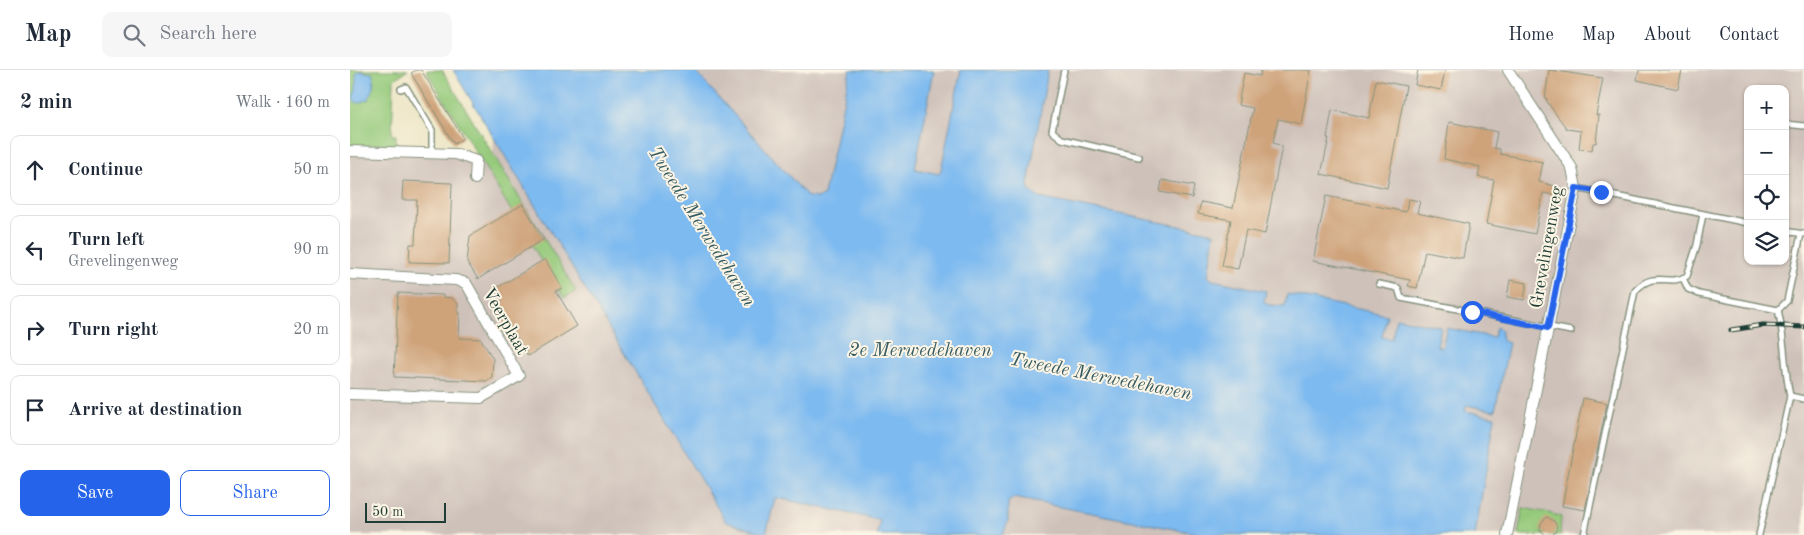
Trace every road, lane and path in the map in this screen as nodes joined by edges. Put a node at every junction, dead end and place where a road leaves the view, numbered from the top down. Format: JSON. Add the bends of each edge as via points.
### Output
{"nodes":[{"id":1,"x":1064,"y":70,"type":"edge"},
{"id":2,"x":1508,"y":70,"type":"edge"},
{"id":3,"x":401,"y":90,"type":"dead end"},
{"id":4,"x":1789,"y":124,"type":"edge"},
{"id":5,"x":1804,"y":126,"type":"edge"},
{"id":6,"x":350,"y":151,"type":"edge"},
{"id":7,"x":432,"y":153,"type":"junction"},
{"id":8,"x":1138,"y":157,"type":"dead end"},
{"id":9,"x":475,"y":178,"type":"dead end"},
{"id":10,"x":1576,"y":188,"type":"junction"},
{"id":11,"x":1703,"y":214,"type":"junction"},
{"id":12,"x":1744,"y":222,"type":"edge"},
{"id":13,"x":1789,"y":232,"type":"edge"},
{"id":14,"x":1802,"y":234,"type":"edge"},
{"id":15,"x":350,"y":274,"type":"edge"},
{"id":16,"x":1683,"y":278,"type":"junction"},
{"id":17,"x":1379,"y":284,"type":"dead end"},
{"id":18,"x":1778,"y":310,"type":"junction"},
{"id":19,"x":1548,"y":328,"type":"junction"},
{"id":20,"x":1571,"y":332,"type":"dead end"},
{"id":21,"x":350,"y":394,"type":"edge"},
{"id":22,"x":1790,"y":396,"type":"junction"},
{"id":23,"x":1804,"y":399,"type":"edge"},
{"id":24,"x":1507,"y":535,"type":"edge"},
{"id":25,"x":1584,"y":535,"type":"edge"},
{"id":26,"x":1759,"y":535,"type":"edge"}],
"edges":[{"from":1,"to":8,"type":"lane","via":[[1052,131],[1062,139]]},
{"from":2,"to":10,"type":"street","name":"Grevelingenweg","via":[[1572,168]]},
{"from":3,"to":7,"type":"lane","via":[[406,87],[432,130]]},
{"from":4,"to":5,"type":"lane"},
{"from":6,"to":7,"type":"street"},
{"from":7,"to":9,"type":"street","via":[[456,154],[476,161]]},
{"from":10,"to":11,"type":"lane"},
{"from":10,"to":19,"type":"street","name":"Grevelingenweg"},
{"from":11,"to":12,"type":"lane"},
{"from":11,"to":16,"type":"lane","via":[[1691,266]]},
{"from":13,"to":14,"type":"lane"},
{"from":14,"to":18,"type":"lane","via":[[1787,301]]},
{"from":15,"to":21,"type":"street","name":"Veerplaat","via":[[466,283],[519,376],[481,398]]},
{"from":16,"to":18,"type":"lane","via":[[1692,292]]},
{"from":16,"to":25,"type":"lane","via":[[1646,281],[1635,291]]},
{"from":17,"to":19,"type":"lane","via":[[1398,288],[1401,298]]},
{"from":18,"to":22,"type":"lane"},
{"from":19,"to":20,"type":"lane"},
{"from":19,"to":24,"type":"street","name":"Grevelingenweg"},
{"from":22,"to":23,"type":"lane"},
{"from":22,"to":26,"type":"lane"}]}
